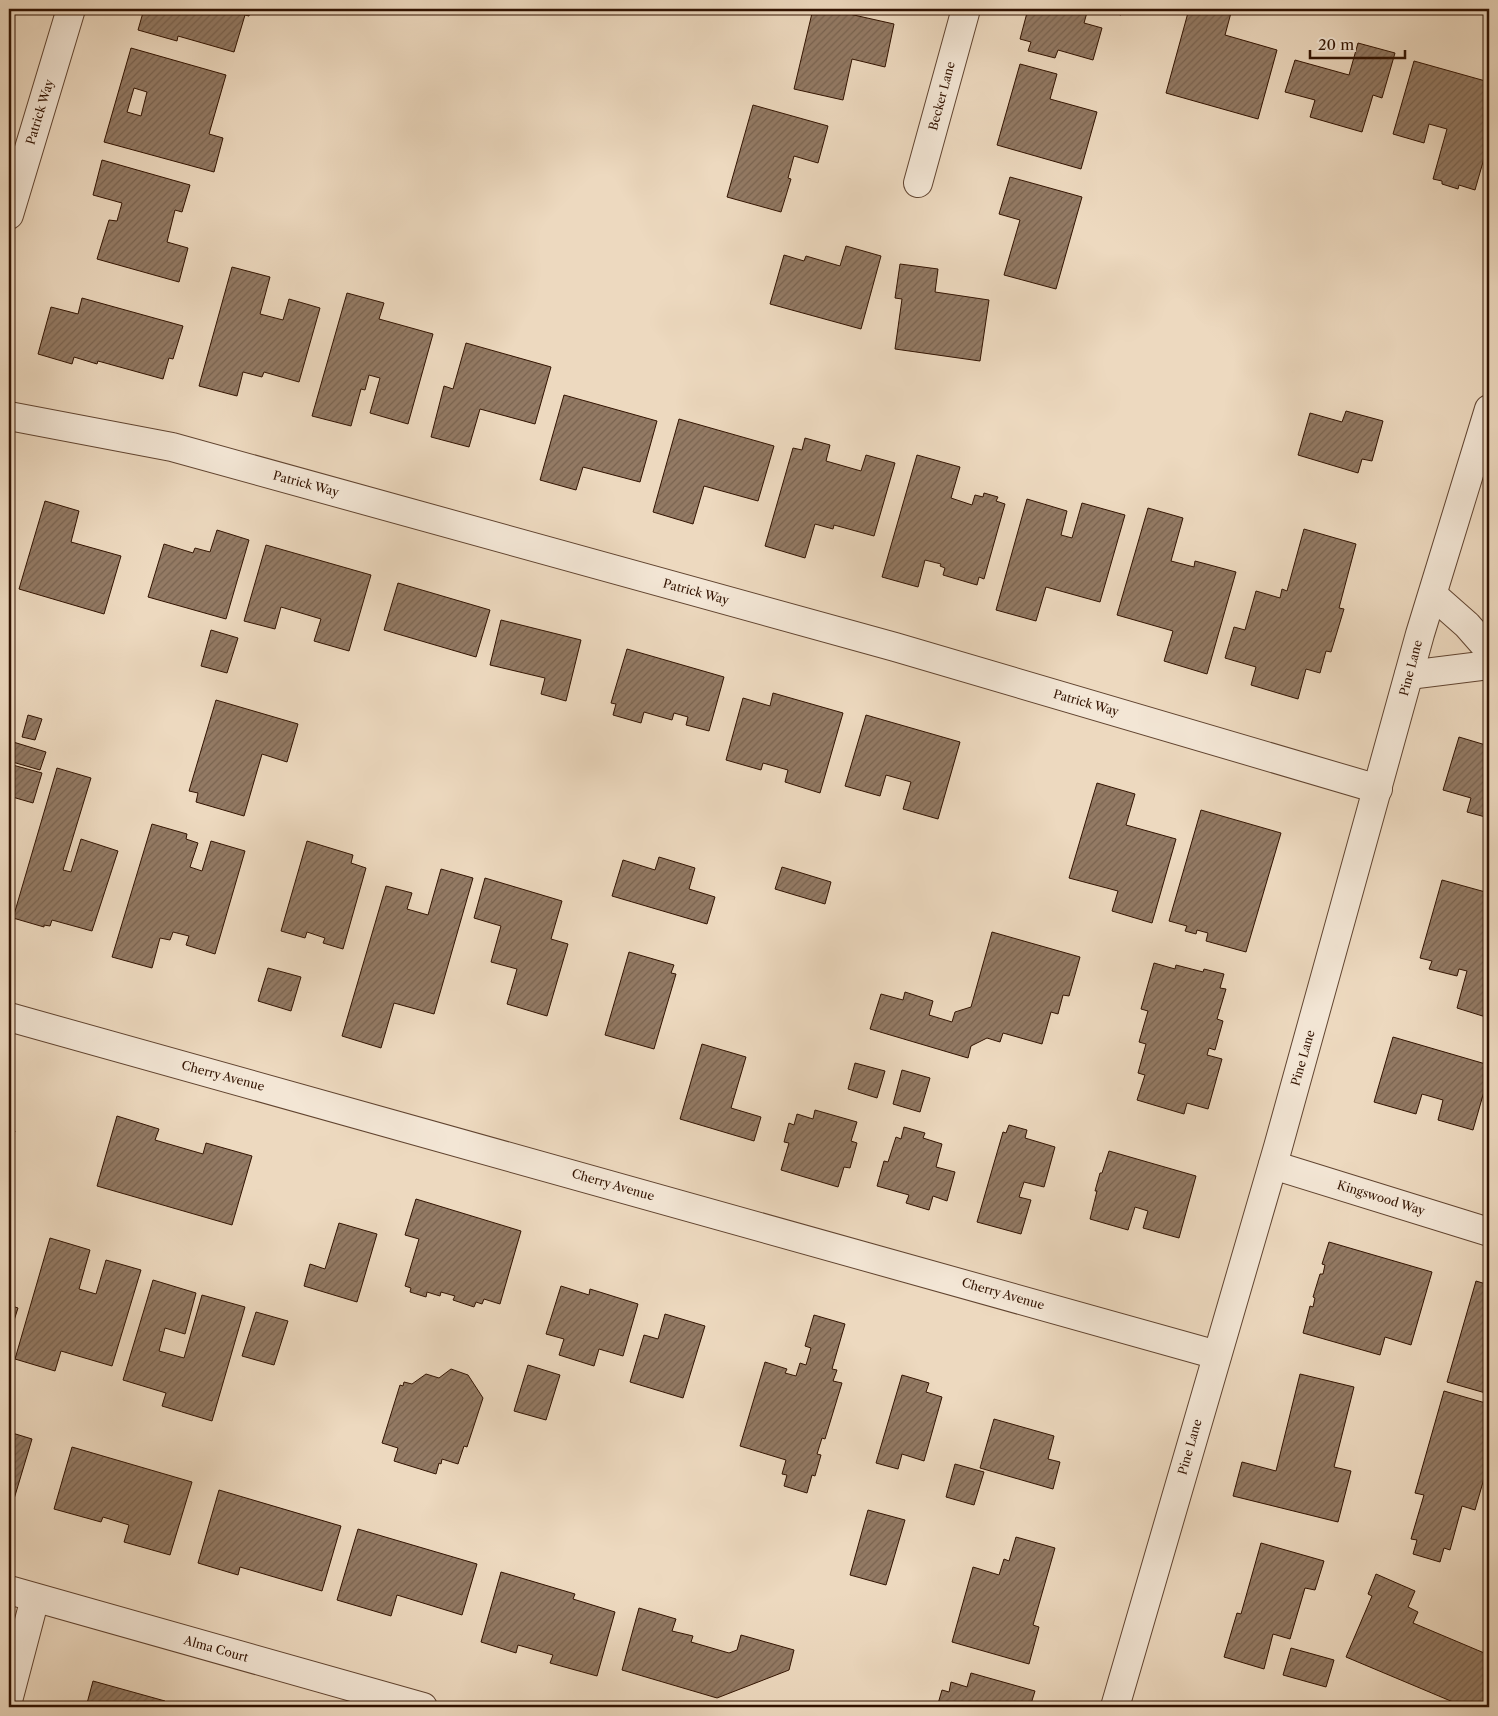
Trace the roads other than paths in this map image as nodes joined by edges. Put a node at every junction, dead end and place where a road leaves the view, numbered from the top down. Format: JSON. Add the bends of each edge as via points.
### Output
{"nodes":[{"id":1,"x":71,"y":9,"type":"edge"},
{"id":2,"x":966,"y":9,"type":"edge"},
{"id":3,"x":918,"y":183,"type":"dead end"},
{"id":4,"x":9,"y":215,"type":"edge"},
{"id":5,"x":1489,"y":409,"type":"edge"},
{"id":6,"x":9,"y":416,"type":"edge"},
{"id":7,"x":1433,"y":595,"type":"junction"},
{"id":8,"x":1489,"y":650,"type":"edge"},
{"id":9,"x":1489,"y":665,"type":"edge"},
{"id":10,"x":1410,"y":675,"type":"junction"},
{"id":11,"x":1378,"y":789,"type":"junction"},
{"id":12,"x":9,"y":1016,"type":"edge"},
{"id":13,"x":1273,"y":1165,"type":"junction"},
{"id":14,"x":1489,"y":1232,"type":"edge"},
{"id":15,"x":1217,"y":1354,"type":"junction"},
{"id":16,"x":9,"y":1590,"type":"edge"},
{"id":17,"x":35,"y":1598,"type":"junction"},
{"id":18,"x":9,"y":1697,"type":"edge"},
{"id":19,"x":423,"y":1707,"type":"edge"},
{"id":20,"x":1115,"y":1707,"type":"edge"}],
"edges":[{"from":1,"to":4,"type":"street","name":"Patrick Way"},
{"from":2,"to":3,"type":"street","name":"Becker Lane"},
{"from":5,"to":7,"type":"street","name":"Pine Lane"},
{"from":6,"to":11,"type":"street","name":"Patrick Way","via":[[172,447],[896,647]]},
{"from":7,"to":8,"type":"street"},
{"from":7,"to":10,"type":"street","name":"Pine Lane"},
{"from":9,"to":10,"type":"street"},
{"from":10,"to":11,"type":"street","name":"Pine Lane"},
{"from":11,"to":13,"type":"street","name":"Pine Lane"},
{"from":12,"to":15,"type":"street","name":"Cherry Avenue"},
{"from":13,"to":14,"type":"street","name":"Kingswood Way"},
{"from":13,"to":15,"type":"street","name":"Pine Lane"},
{"from":15,"to":20,"type":"street","name":"Pine Lane"},
{"from":16,"to":17,"type":"street","name":"Alma Court"},
{"from":17,"to":18,"type":"street"},
{"from":17,"to":19,"type":"street","name":"Alma Court"}]}
